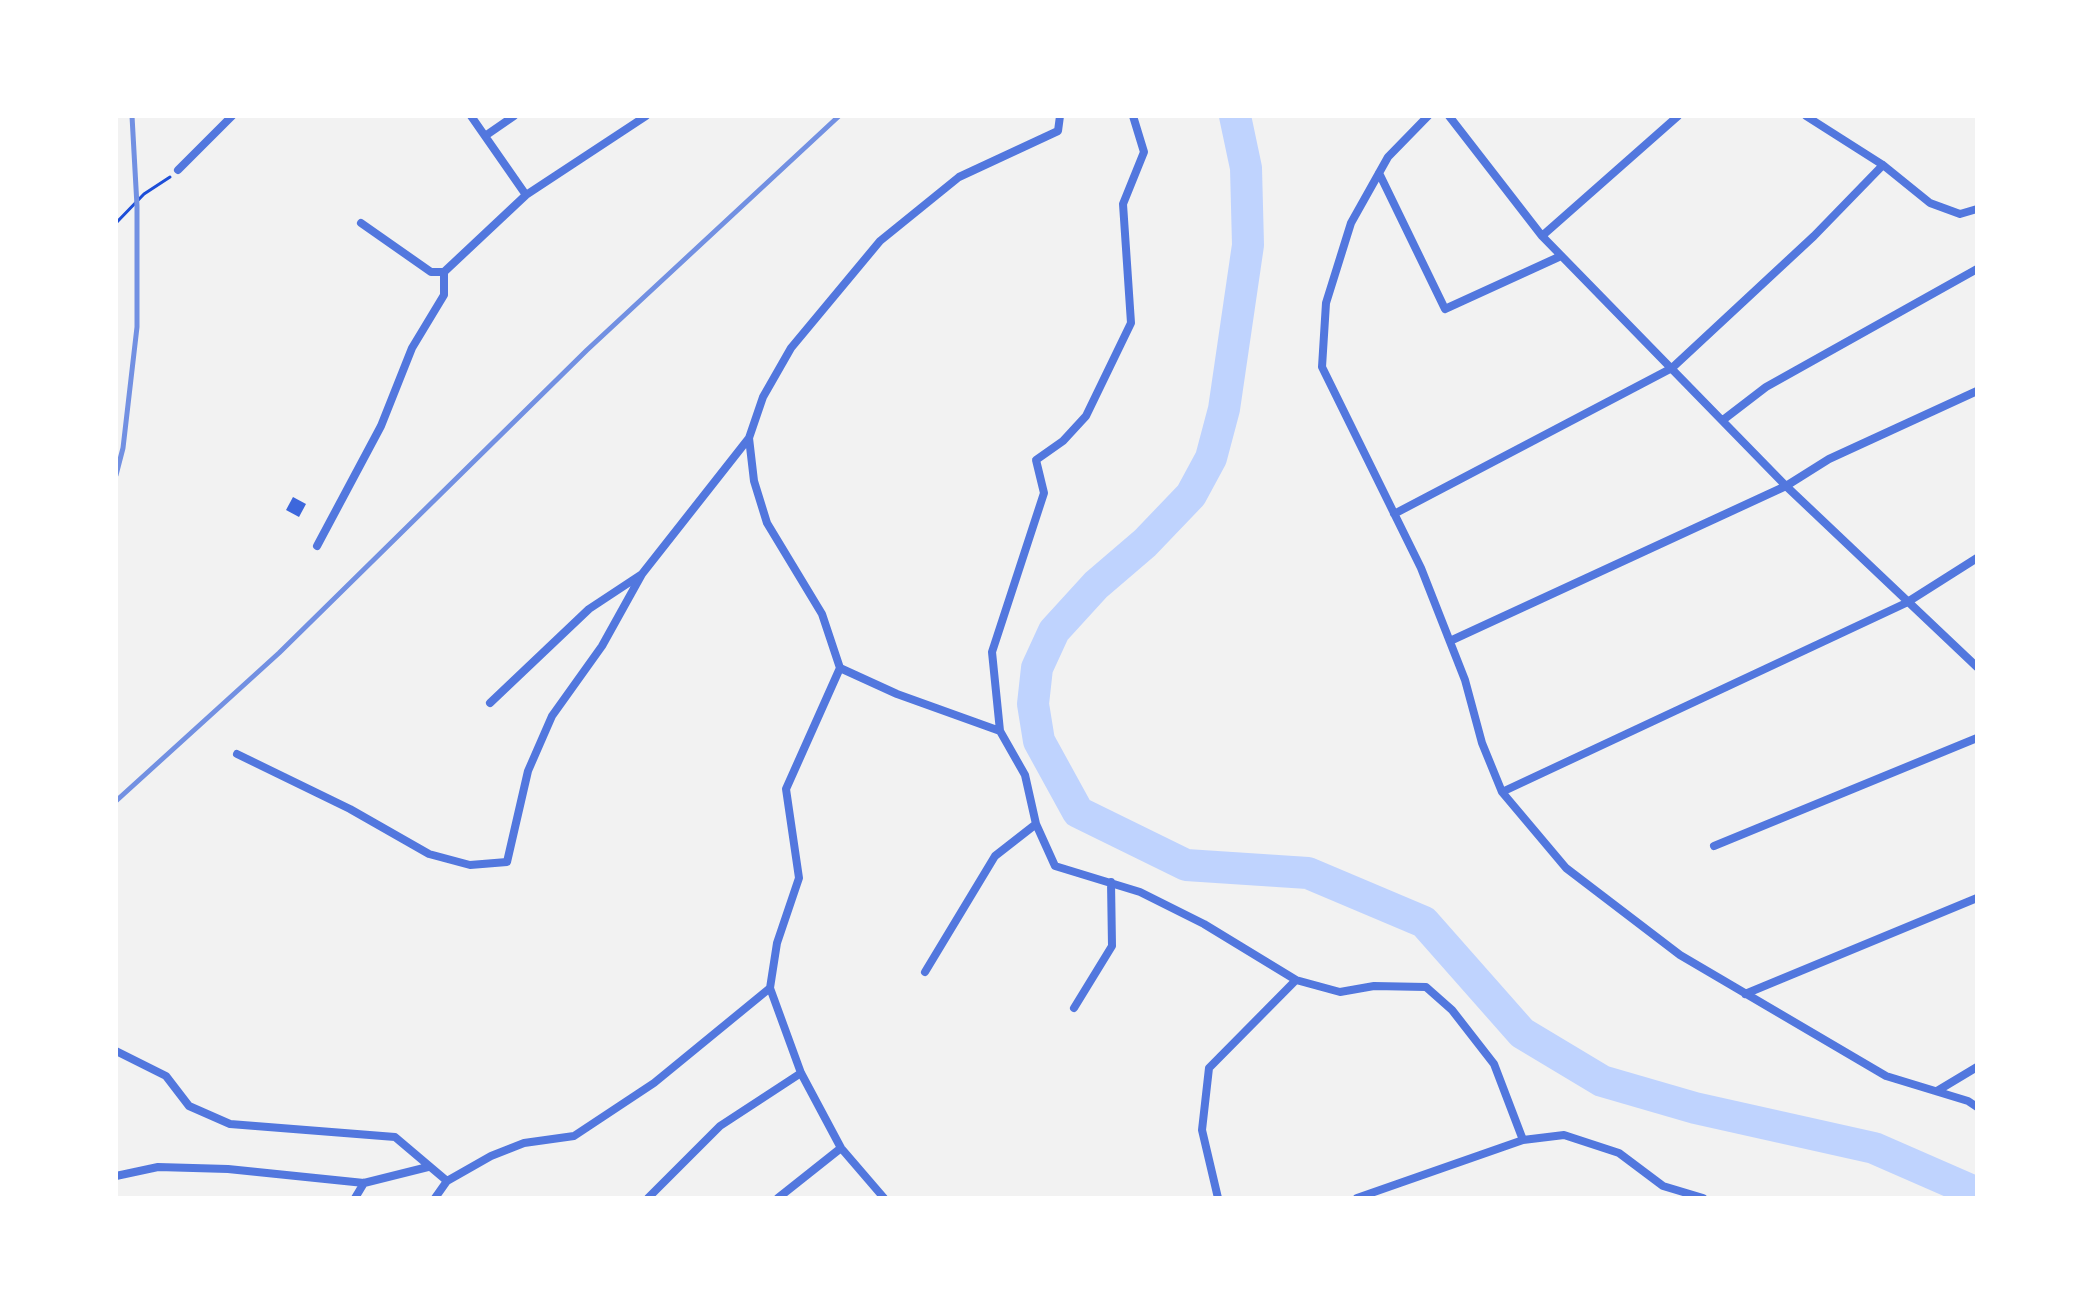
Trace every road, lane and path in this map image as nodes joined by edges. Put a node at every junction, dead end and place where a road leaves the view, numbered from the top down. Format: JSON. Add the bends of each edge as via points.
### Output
{"nodes":[{"id":1,"x":232,"y":116,"type":"edge"},
{"id":2,"x":471,"y":116,"type":"edge"},
{"id":3,"x":514,"y":116,"type":"edge"},
{"id":4,"x":646,"y":116,"type":"edge"},
{"id":5,"x":1060,"y":116,"type":"edge"},
{"id":6,"x":1133,"y":116,"type":"edge"},
{"id":7,"x":1428,"y":116,"type":"edge"},
{"id":8,"x":1449,"y":116,"type":"edge"},
{"id":9,"x":1678,"y":116,"type":"edge"},
{"id":10,"x":1806,"y":116,"type":"edge"},
{"id":11,"x":485,"y":136,"type":"junction"},
{"id":12,"x":1883,"y":165,"type":"junction"},
{"id":13,"x":178,"y":170,"type":"joint"},
{"id":14,"x":1379,"y":173,"type":"junction"},
{"id":15,"x":526,"y":195,"type":"junction"},
{"id":16,"x":1977,"y":209,"type":"edge"},
{"id":17,"x":116,"y":223,"type":"edge"},
{"id":18,"x":361,"y":223,"type":"dead end"},
{"id":19,"x":1542,"y":236,"type":"junction"},
{"id":20,"x":1561,"y":256,"type":"junction"},
{"id":21,"x":1977,"y":269,"type":"edge"},
{"id":22,"x":444,"y":272,"type":"junction"},
{"id":23,"x":1672,"y":368,"type":"junction"},
{"id":24,"x":1977,"y":391,"type":"edge"},
{"id":25,"x":1723,"y":420,"type":"junction"},
{"id":26,"x":749,"y":438,"type":"junction"},
{"id":27,"x":1786,"y":486,"type":"junction"},
{"id":28,"x":1394,"y":514,"type":"junction"},
{"id":29,"x":317,"y":546,"type":"dead end"},
{"id":30,"x":1977,"y":558,"type":"edge"},
{"id":31,"x":642,"y":574,"type":"junction"},
{"id":32,"x":1906,"y":603,"type":"junction"},
{"id":33,"x":1450,"y":641,"type":"junction"},
{"id":34,"x":1977,"y":667,"type":"edge"},
{"id":35,"x":840,"y":668,"type":"junction"},
{"id":36,"x":490,"y":703,"type":"dead end"},
{"id":37,"x":1000,"y":731,"type":"junction"},
{"id":38,"x":1977,"y":738,"type":"edge"},
{"id":39,"x":237,"y":754,"type":"dead end"},
{"id":40,"x":1502,"y":792,"type":"junction"},
{"id":41,"x":1036,"y":824,"type":"junction"},
{"id":42,"x":1714,"y":846,"type":"dead end"},
{"id":43,"x":1111,"y":882,"type":"junction"},
{"id":44,"x":1977,"y":898,"type":"edge"},
{"id":45,"x":925,"y":972,"type":"dead end"},
{"id":46,"x":1296,"y":980,"type":"junction"},
{"id":47,"x":770,"y":988,"type":"junction"},
{"id":48,"x":1745,"y":994,"type":"junction"},
{"id":49,"x":1074,"y":1008,"type":"dead end"},
{"id":50,"x":116,"y":1051,"type":"edge"},
{"id":51,"x":1977,"y":1067,"type":"edge"},
{"id":52,"x":801,"y":1073,"type":"junction"},
{"id":53,"x":1937,"y":1091,"type":"junction"},
{"id":54,"x":1977,"y":1107,"type":"edge"},
{"id":55,"x":1523,"y":1140,"type":"junction"},
{"id":56,"x":841,"y":1148,"type":"junction"},
{"id":57,"x":428,"y":1167,"type":"junction"},
{"id":58,"x":116,"y":1176,"type":"edge"},
{"id":59,"x":447,"y":1181,"type":"junction"},
{"id":60,"x":364,"y":1183,"type":"junction"},
{"id":61,"x":1663,"y":1186,"type":"junction"},
{"id":62,"x":355,"y":1198,"type":"edge"},
{"id":63,"x":435,"y":1198,"type":"edge"},
{"id":64,"x":648,"y":1198,"type":"edge"},
{"id":65,"x":778,"y":1198,"type":"edge"},
{"id":66,"x":884,"y":1198,"type":"edge"},
{"id":67,"x":1218,"y":1198,"type":"edge"},
{"id":68,"x":1357,"y":1198,"type":"edge"},
{"id":69,"x":1673,"y":1198,"type":"edge"},
{"id":70,"x":1703,"y":1198,"type":"edge"}],
"edges":[{"from":1,"to":13,"type":"street"},
{"from":2,"to":11,"type":"street"},
{"from":3,"to":11,"type":"street"},
{"from":4,"to":15,"type":"street"},
{"from":5,"to":26,"type":"street","via":[[1058,131],[959,177],[880,241],[791,348],[763,397]]},
{"from":6,"to":37,"type":"street","via":[[1144,152],[1123,204],[1131,323],[1086,416],[1036,460],[1044,493],[992,652]]},
{"from":7,"to":14,"type":"street"},
{"from":8,"to":19,"type":"street"},
{"from":9,"to":19,"type":"street"},
{"from":10,"to":12,"type":"street"},
{"from":11,"to":15,"type":"street"},
{"from":12,"to":16,"type":"street","via":[[1930,203],[1960,214]]},
{"from":12,"to":23,"type":"street"},
{"from":13,"to":17,"type":"path"},
{"from":14,"to":20,"type":"street","via":[[1445,309]]},
{"from":14,"to":28,"type":"street","via":[[1351,223],[1326,303],[1322,367]]},
{"from":15,"to":22,"type":"street"},
{"from":18,"to":22,"type":"street","via":[[431,272]]},
{"from":19,"to":20,"type":"street"},
{"from":20,"to":23,"type":"street"},
{"from":21,"to":25,"type":"street","via":[[1766,387]]},
{"from":22,"to":29,"type":"street","via":[[444,295],[412,348],[381,426]]},
{"from":23,"to":25,"type":"street"},
{"from":23,"to":28,"type":"street"},
{"from":24,"to":27,"type":"street","via":[[1829,459]]},
{"from":25,"to":27,"type":"street"},
{"from":26,"to":31,"type":"street"},
{"from":26,"to":35,"type":"street","via":[[754,481],[767,523],[822,614]]},
{"from":27,"to":32,"type":"street"},
{"from":27,"to":33,"type":"street"},
{"from":28,"to":33,"type":"street"},
{"from":30,"to":32,"type":"street"},
{"from":31,"to":36,"type":"street","via":[[589,609]]},
{"from":31,"to":39,"type":"street","via":[[602,646],[552,716],[528,771],[507,862],[470,865],[429,854]]},
{"from":32,"to":34,"type":"street"},
{"from":32,"to":40,"type":"street"},
{"from":33,"to":40,"type":"street"},
{"from":35,"to":37,"type":"street"},
{"from":35,"to":47,"type":"street","via":[[786,789],[799,878],[777,943]]},
{"from":37,"to":41,"type":"street","via":[[1025,775]]},
{"from":38,"to":42,"type":"street"},
{"from":40,"to":48,"type":"street","via":[[1566,868],[1680,955]]},
{"from":41,"to":43,"type":"street","via":[[1055,866]]},
{"from":41,"to":45,"type":"street","via":[[995,856]]},
{"from":43,"to":46,"type":"street","via":[[1204,924]]},
{"from":43,"to":49,"type":"street","via":[[1112,946]]},
{"from":44,"to":48,"type":"street"},
{"from":46,"to":55,"type":"street","via":[[1340,992],[1374,986],[1426,987],[1452,1010],[1494,1064]]},
{"from":46,"to":67,"type":"street","via":[[1209,1068],[1202,1130]]},
{"from":47,"to":52,"type":"street"},
{"from":47,"to":59,"type":"street","via":[[654,1083],[574,1136],[524,1143]]},
{"from":48,"to":53,"type":"street","via":[[1886,1076]]},
{"from":50,"to":57,"type":"street","via":[[166,1076],[189,1106],[230,1124],[395,1137]]},
{"from":51,"to":53,"type":"street"},
{"from":52,"to":56,"type":"street"},
{"from":52,"to":64,"type":"street","via":[[720,1126]]},
{"from":53,"to":54,"type":"street"},
{"from":55,"to":61,"type":"street","via":[[1564,1135],[1619,1153]]},
{"from":55,"to":68,"type":"street"},
{"from":56,"to":65,"type":"street"},
{"from":56,"to":66,"type":"street"},
{"from":57,"to":59,"type":"street"},
{"from":57,"to":60,"type":"street"},
{"from":58,"to":60,"type":"street","via":[[158,1167],[214,1168]]},
{"from":59,"to":63,"type":"street"},
{"from":60,"to":62,"type":"street"},
{"from":61,"to":69,"type":"street"},
{"from":61,"to":70,"type":"street"}]}
